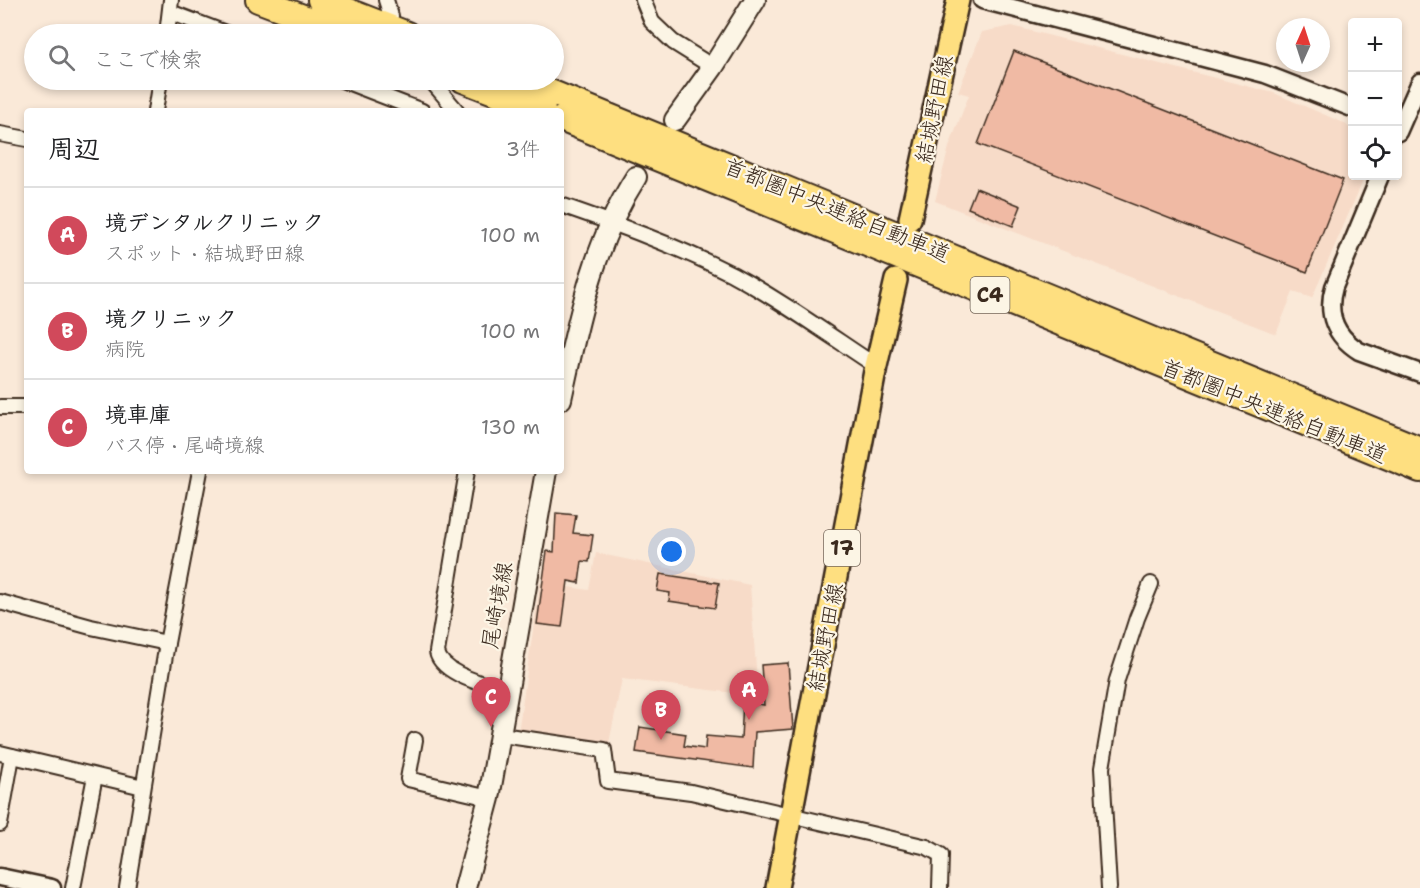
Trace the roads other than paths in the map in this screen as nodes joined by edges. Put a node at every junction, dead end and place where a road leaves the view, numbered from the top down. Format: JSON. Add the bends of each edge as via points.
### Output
{"nodes":[{"id":1,"x":258,"y":0,"type":"edge"},
{"id":2,"x":320,"y":0,"type":"edge"},
{"id":3,"x":386,"y":0,"type":"edge"},
{"id":4,"x":643,"y":0,"type":"edge"},
{"id":5,"x":755,"y":0,"type":"edge"},
{"id":6,"x":958,"y":0,"type":"edge"},
{"id":7,"x":982,"y":0,"type":"edge"},
{"id":8,"x":170,"y":6,"type":"edge"},
{"id":9,"x":392,"y":16,"type":"dead end"},
{"id":10,"x":167,"y":24,"type":"edge"},
{"id":11,"x":207,"y":24,"type":"edge"},
{"id":12,"x":322,"y":24,"type":"edge"},
{"id":13,"x":381,"y":24,"type":"edge"},
{"id":14,"x":713,"y":67,"type":"junction"},
{"id":15,"x":1420,"y":82,"type":"edge"},
{"id":16,"x":158,"y":90,"type":"edge"},
{"id":17,"x":368,"y":90,"type":"edge"},
{"id":18,"x":439,"y":90,"type":"edge"},
{"id":19,"x":489,"y":90,"type":"edge"},
{"id":20,"x":544,"y":90,"type":"edge"},
{"id":21,"x":1348,"y":106,"type":"edge"},
{"id":22,"x":155,"y":108,"type":"edge"},
{"id":23,"x":414,"y":108,"type":"edge"},
{"id":24,"x":454,"y":108,"type":"edge"},
{"id":25,"x":535,"y":108,"type":"edge"},
{"id":26,"x":564,"y":119,"type":"edge"},
{"id":27,"x":675,"y":120,"type":"dead end"},
{"id":28,"x":1399,"y":126,"type":"edge"},
{"id":29,"x":0,"y":134,"type":"edge"},
{"id":30,"x":24,"y":139,"type":"edge"},
{"id":31,"x":636,"y":177,"type":"dead end"},
{"id":32,"x":1378,"y":180,"type":"edge"},
{"id":33,"x":564,"y":205,"type":"edge"},
{"id":34,"x":910,"y":219,"type":"dead end"},
{"id":35,"x":610,"y":222,"type":"junction"},
{"id":36,"x":896,"y":280,"type":"dead end"},
{"id":37,"x":876,"y":366,"type":"junction"},
{"id":38,"x":1420,"y":372,"type":"edge"},
{"id":39,"x":564,"y":386,"type":"edge"},
{"id":40,"x":0,"y":407,"type":"edge"},
{"id":41,"x":24,"y":407,"type":"edge"},
{"id":42,"x":1352,"y":420,"type":"junction"},
{"id":43,"x":1420,"y":443,"type":"edge"},
{"id":44,"x":1420,"y":449,"type":"edge"},
{"id":45,"x":1420,"y":470,"type":"edge"},
{"id":46,"x":199,"y":474,"type":"edge"},
{"id":47,"x":467,"y":474,"type":"edge"},
{"id":48,"x":545,"y":474,"type":"edge"},
{"id":49,"x":1151,"y":584,"type":"dead end"},
{"id":50,"x":0,"y":603,"type":"edge"},
{"id":51,"x":167,"y":643,"type":"junction"},
{"id":52,"x":507,"y":691,"type":"junction"},
{"id":53,"x":501,"y":735,"type":"junction"},
{"id":54,"x":415,"y":740,"type":"dead end"},
{"id":55,"x":6,"y":754,"type":"edge"},
{"id":56,"x":95,"y":776,"type":"junction"},
{"id":57,"x":144,"y":787,"type":"junction"},
{"id":58,"x":489,"y":798,"type":"junction"},
{"id":59,"x":792,"y":817,"type":"junction"},
{"id":60,"x":0,"y":824,"type":"edge"},
{"id":61,"x":0,"y":877,"type":"edge"},
{"id":62,"x":52,"y":888,"type":"edge"},
{"id":63,"x":73,"y":888,"type":"edge"},
{"id":64,"x":127,"y":888,"type":"edge"},
{"id":65,"x":465,"y":888,"type":"edge"},
{"id":66,"x":777,"y":888,"type":"edge"},
{"id":67,"x":940,"y":888,"type":"edge"},
{"id":68,"x":1109,"y":888,"type":"edge"}],
"edges":[{"from":1,"to":12,"type":"highway"},
{"from":2,"to":13,"type":"highway"},
{"from":3,"to":9,"type":"street"},
{"from":4,"to":14,"type":"street","via":[[652,22],[673,42]]},
{"from":5,"to":14,"type":"main road"},
{"from":6,"to":34,"type":"main road","name":"結城野田線"},
{"from":7,"to":21,"type":"street","via":[[1265,74]]},
{"from":8,"to":10,"type":"street"},
{"from":8,"to":11,"type":"street"},
{"from":14,"to":27,"type":"main road"},
{"from":15,"to":28,"type":"street"},
{"from":16,"to":22,"type":"street"},
{"from":17,"to":23,"type":"street"},
{"from":18,"to":24,"type":"street"},
{"from":19,"to":25,"type":"highway"},
{"from":20,"to":42,"type":"highway","name":"首都圏中央連絡自動車道","number":"C4"},
{"from":26,"to":45,"type":"highway","name":"首都圏中央連絡自動車道","number":"C4"},
{"from":29,"to":30,"type":"street"},
{"from":31,"to":35,"type":"main road"},
{"from":32,"to":38,"type":"street","via":[[1334,287],[1331,315],[1338,332],[1351,346]]},
{"from":33,"to":35,"type":"street"},
{"from":35,"to":37,"type":"street","via":[[733,275]]},
{"from":35,"to":39,"type":"main road","via":[[586,294]]},
{"from":36,"to":37,"type":"main road","name":"結城野田線","number":"17"},
{"from":37,"to":59,"type":"main road","name":"結城野田線","number":"17"},
{"from":40,"to":41,"type":"street"},
{"from":42,"to":43,"type":"highway"},
{"from":42,"to":44,"type":"highway","name":"首都圏中央連絡自動車道","number":"C4"},
{"from":46,"to":51,"type":"street"},
{"from":47,"to":52,"type":"street","via":[[438,658],[449,670]]},
{"from":48,"to":52,"type":"main road","name":"尾崎境線"},
{"from":49,"to":68,"type":"street","via":[[1117,680],[1102,768]]},
{"from":50,"to":51,"type":"street"},
{"from":51,"to":57,"type":"street"},
{"from":52,"to":53,"type":"main road","name":"尾崎境線"},
{"from":53,"to":58,"type":"main road","name":"尾崎境線"},
{"from":53,"to":59,"type":"street","via":[[604,750],[608,780],[691,792]]},
{"from":54,"to":58,"type":"street","via":[[408,779]]},
{"from":55,"to":56,"type":"street"},
{"from":55,"to":60,"type":"street"},
{"from":56,"to":57,"type":"street"},
{"from":56,"to":63,"type":"street"},
{"from":57,"to":64,"type":"street"},
{"from":58,"to":65,"type":"main road","name":"尾崎境線"},
{"from":59,"to":66,"type":"main road","name":"結城野田線","number":"17"},
{"from":59,"to":67,"type":"street","via":[[927,847],[941,855]]},
{"from":61,"to":62,"type":"street"}]}
